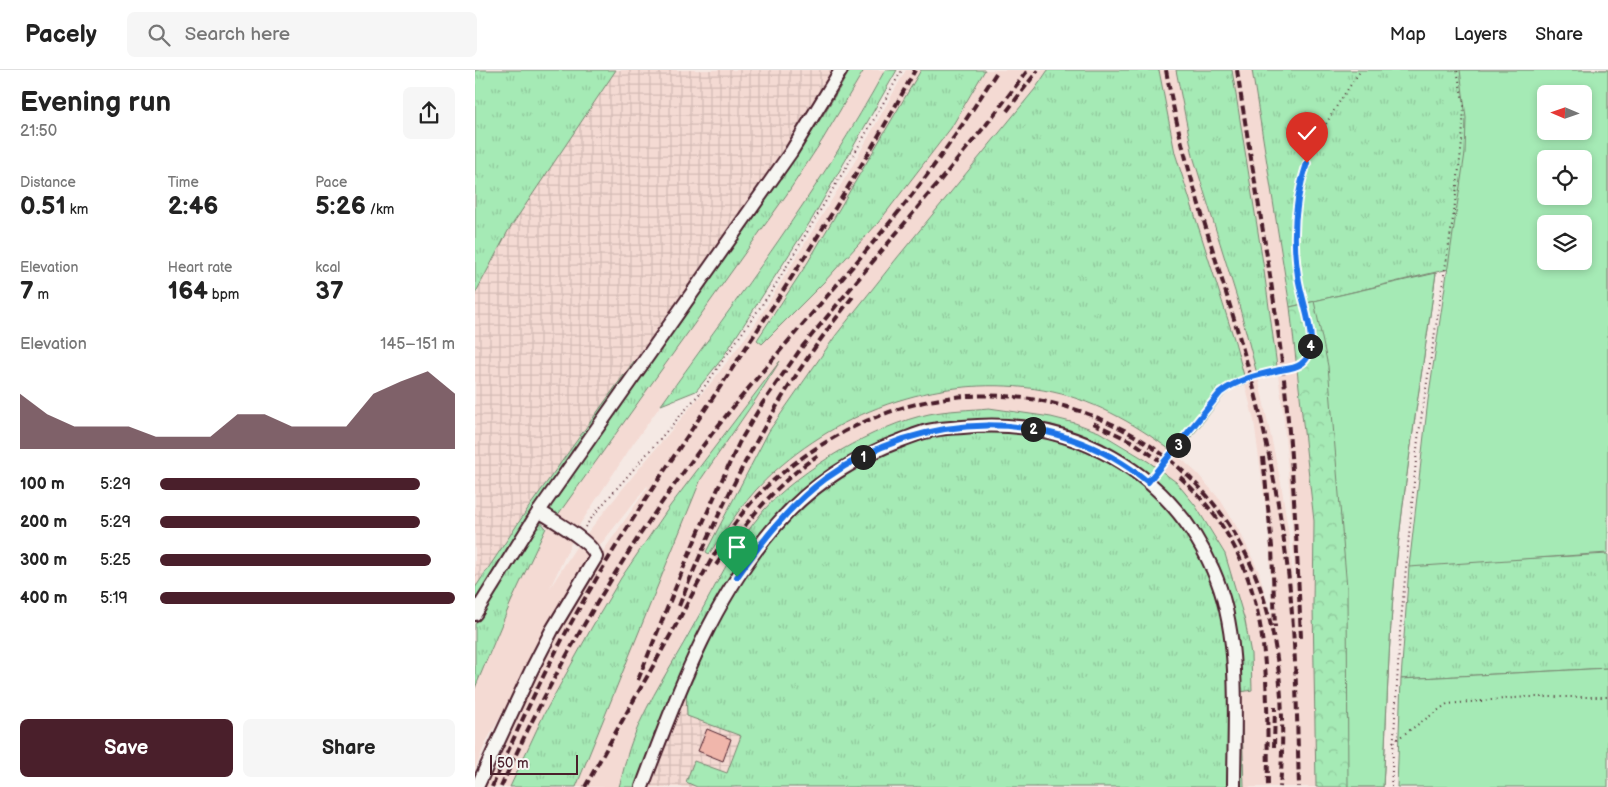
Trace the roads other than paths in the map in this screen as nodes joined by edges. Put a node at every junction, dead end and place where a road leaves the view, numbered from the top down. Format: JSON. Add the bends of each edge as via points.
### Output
{"nodes":[{"id":1,"x":841,"y":70,"type":"edge"},
{"id":2,"x":539,"y":511,"type":"junction"},
{"id":3,"x":475,"y":614,"type":"edge"},
{"id":4,"x":477,"y":787,"type":"edge"},
{"id":5,"x":642,"y":787,"type":"edge"},
{"id":6,"x":1234,"y":787,"type":"edge"}],
"edges":[{"from":1,"to":2,"type":"lane","via":[[791,152]]},
{"from":2,"to":3,"type":"lane"},
{"from":2,"to":4,"type":"lane","via":[[577,537],[595,552],[596,557],[552,630]]},
{"from":5,"to":6,"type":"lane","via":[[707,628],[737,577],[779,522],[824,480],[872,452],[927,431],[981,425],[1039,430],[1090,446],[1148,482],[1180,513],[1213,569],[1231,631]]}]}
